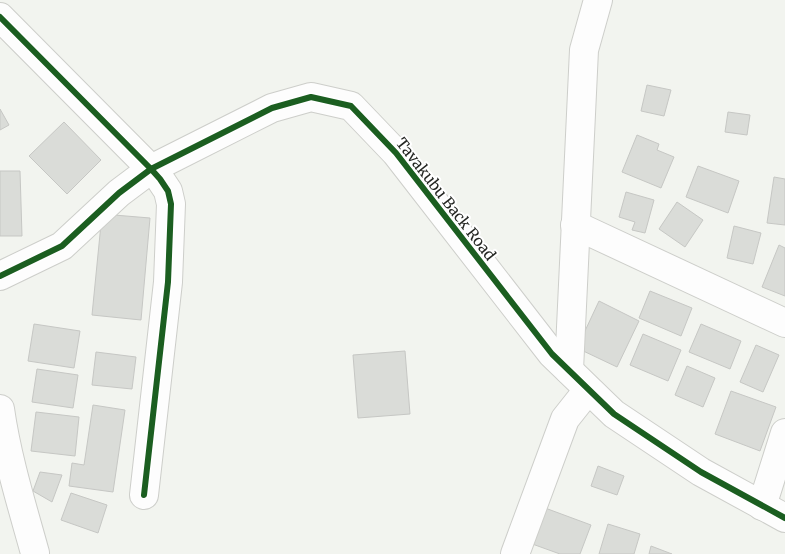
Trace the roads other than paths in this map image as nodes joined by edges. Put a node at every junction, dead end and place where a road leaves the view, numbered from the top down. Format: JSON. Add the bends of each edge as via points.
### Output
{"nodes":[{"id":1,"x":598,"y":0,"type":"edge"},
{"id":2,"x":0,"y":17,"type":"edge"},
{"id":3,"x":151,"y":169,"type":"junction"},
{"id":4,"x":575,"y":225,"type":"junction"},
{"id":5,"x":0,"y":276,"type":"edge"},
{"id":6,"x":785,"y":323,"type":"edge"},
{"id":7,"x":568,"y":370,"type":"junction"},
{"id":8,"x":588,"y":390,"type":"junction"},
{"id":9,"x":0,"y":409,"type":"edge"},
{"id":10,"x":785,"y":433,"type":"edge"},
{"id":11,"x":144,"y":495,"type":"dead end"},
{"id":12,"x":773,"y":512,"type":"edge"},
{"id":13,"x":34,"y":553,"type":"edge"},
{"id":14,"x":515,"y":554,"type":"edge"}],
"edges":[{"from":1,"to":4,"type":"street","via":[[584,50]]},
{"from":2,"to":3,"type":"street"},
{"from":3,"to":5,"type":"street","name":"Tavakubu Back Road","via":[[119,193],[62,246]]},
{"from":3,"to":7,"type":"street","name":"Tavakubu Back Road","via":[[272,108],[311,97],[351,106],[396,153],[552,354]]},
{"from":3,"to":11,"type":"street","via":[[168,191],[171,204],[168,282]]},
{"from":4,"to":6,"type":"street"},
{"from":4,"to":7,"type":"street"},
{"from":7,"to":8,"type":"street","name":"Tavakubu Back Road"},
{"from":8,"to":12,"type":"street","name":"Tavakubu Back Road","via":[[614,414],[701,472]]},
{"from":8,"to":14,"type":"street","via":[[565,419]]},
{"from":9,"to":13,"type":"street"},
{"from":10,"to":12,"type":"street"}]}
